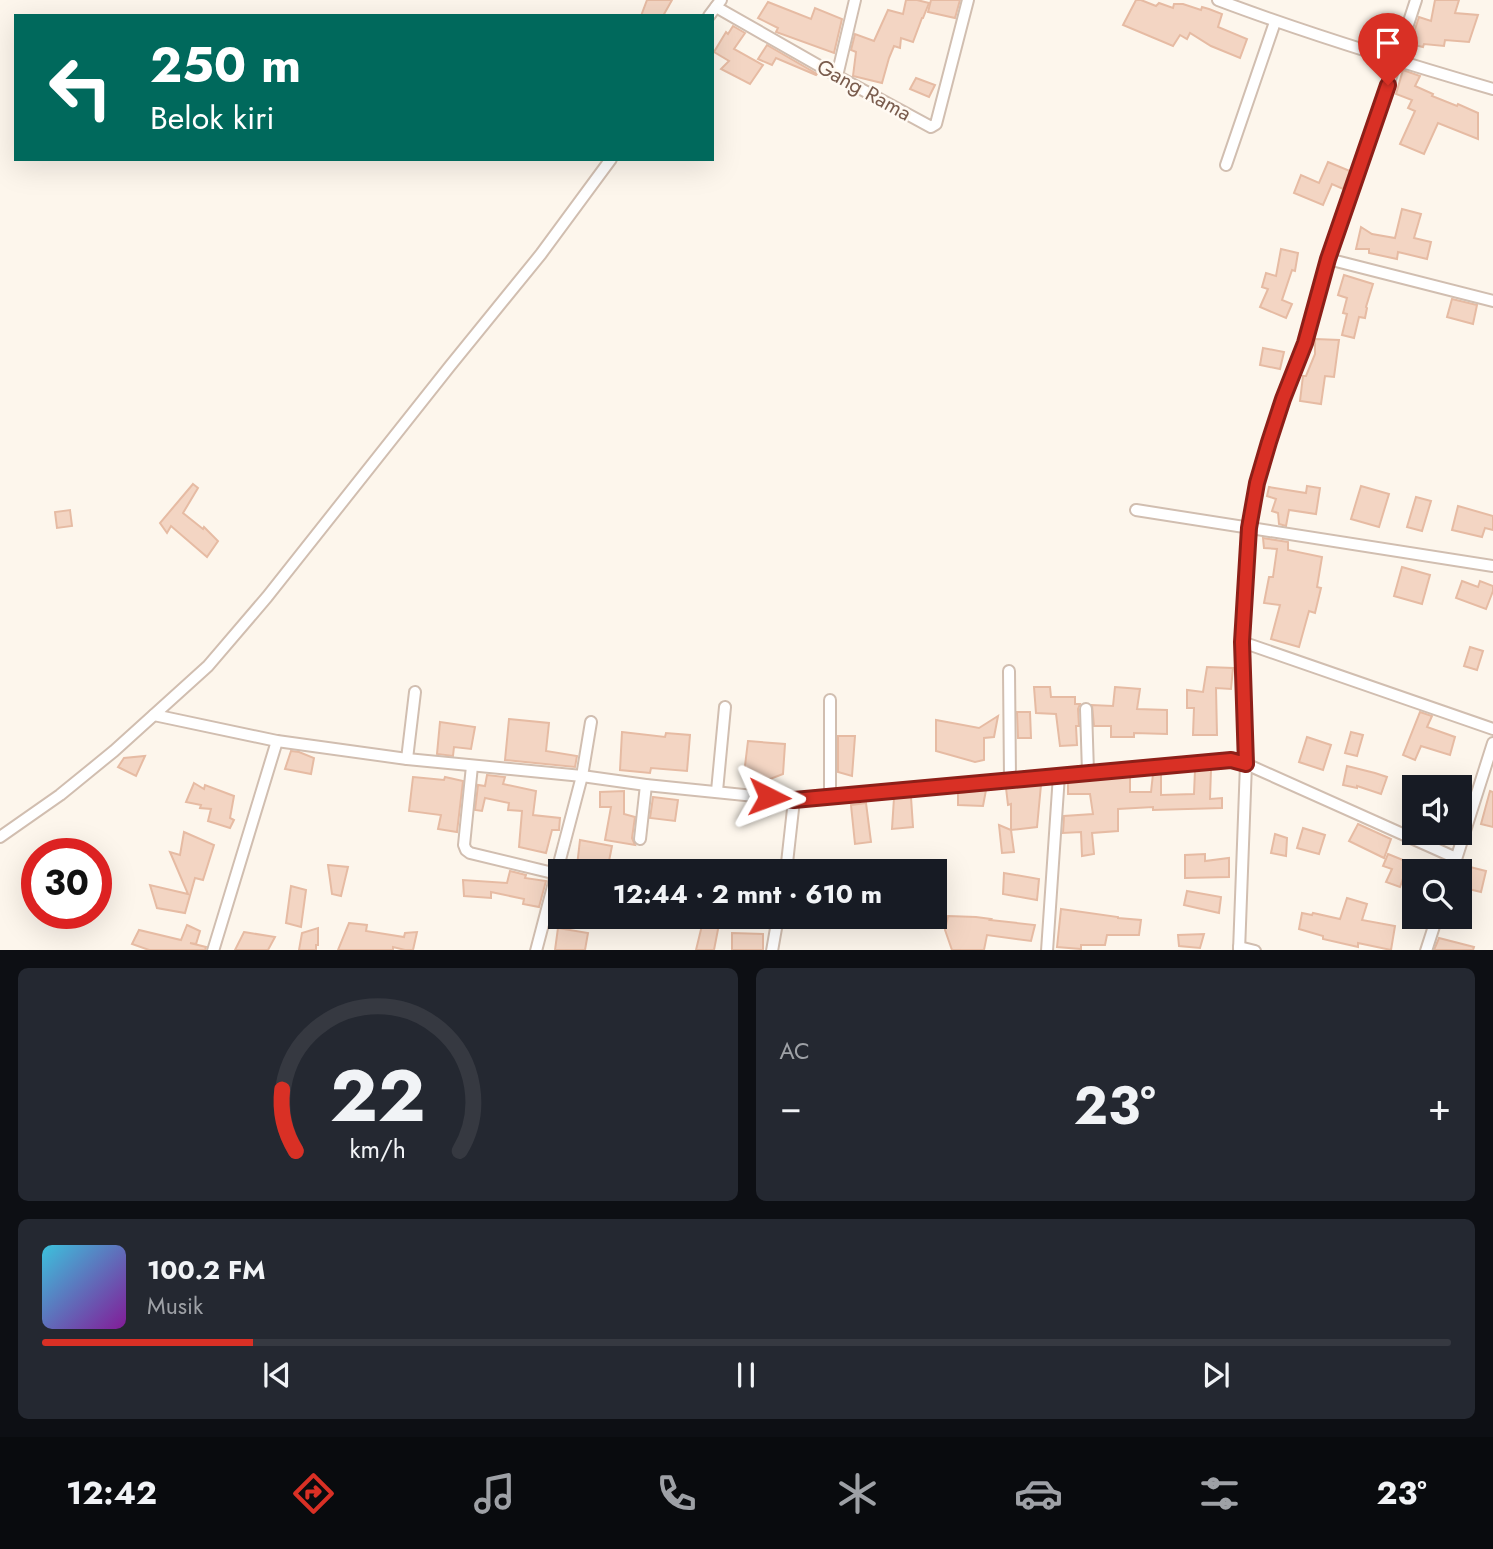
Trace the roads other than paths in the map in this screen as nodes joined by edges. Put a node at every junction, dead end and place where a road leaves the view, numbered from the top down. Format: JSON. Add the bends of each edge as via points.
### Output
{"nodes":[{"id":1,"x":855,"y":0,"type":"edge"},
{"id":2,"x":968,"y":0,"type":"edge"},
{"id":3,"x":1218,"y":0,"type":"edge"},
{"id":4,"x":1416,"y":0,"type":"edge"},
{"id":5,"x":715,"y":8,"type":"edge"},
{"id":6,"x":1275,"y":22,"type":"junction"},
{"id":7,"x":1395,"y":61,"type":"junction"},
{"id":8,"x":837,"y":76,"type":"junction"},
{"id":9,"x":1493,"y":89,"type":"edge"},
{"id":10,"x":610,"y":161,"type":"edge"},
{"id":11,"x":1226,"y":166,"type":"dead end"},
{"id":12,"x":1328,"y":259,"type":"junction"},
{"id":13,"x":1493,"y":301,"type":"edge"},
{"id":14,"x":1136,"y":510,"type":"dead end"},
{"id":15,"x":1249,"y":528,"type":"junction"},
{"id":16,"x":1493,"y":566,"type":"edge"},
{"id":17,"x":1242,"y":642,"type":"junction"},
{"id":18,"x":1009,"y":671,"type":"dead end"},
{"id":19,"x":415,"y":692,"type":"dead end"},
{"id":20,"x":830,"y":700,"type":"dead end"},
{"id":21,"x":725,"y":707,"type":"dead end"},
{"id":22,"x":1086,"y":709,"type":"dead end"},
{"id":23,"x":154,"y":715,"type":"junction"},
{"id":24,"x":591,"y":722,"type":"dead end"},
{"id":25,"x":1493,"y":729,"type":"edge"},
{"id":26,"x":277,"y":741,"type":"junction"},
{"id":27,"x":1493,"y":743,"type":"edge"},
{"id":28,"x":407,"y":759,"type":"junction"},
{"id":29,"x":1246,"y":764,"type":"junction"},
{"id":30,"x":472,"y":766,"type":"junction"},
{"id":31,"x":1088,"y":772,"type":"junction"},
{"id":32,"x":1059,"y":775,"type":"junction"},
{"id":33,"x":582,"y":776,"type":"junction"},
{"id":34,"x":1010,"y":779,"type":"junction"},
{"id":35,"x":646,"y":785,"type":"junction"},
{"id":36,"x":717,"y":791,"type":"junction"},
{"id":37,"x":830,"y":796,"type":"junction"},
{"id":38,"x":794,"y":800,"type":"junction"},
{"id":39,"x":0,"y":837,"type":"edge"},
{"id":40,"x":640,"y":839,"type":"dead end"},
{"id":41,"x":1456,"y":858,"type":"joint"},
{"id":42,"x":561,"y":859,"type":"edge"},
{"id":43,"x":787,"y":859,"type":"edge"},
{"id":44,"x":548,"y":872,"type":"edge"},
{"id":45,"x":548,"y":907,"type":"edge"},
{"id":46,"x":776,"y":929,"type":"edge"},
{"id":47,"x":1433,"y":929,"type":"edge"},
{"id":48,"x":1239,"y":949,"type":"edge"},
{"id":49,"x":213,"y":950,"type":"edge"},
{"id":50,"x":536,"y":950,"type":"edge"},
{"id":51,"x":772,"y":950,"type":"edge"},
{"id":52,"x":1046,"y":950,"type":"edge"},
{"id":53,"x":1255,"y":950,"type":"edge"},
{"id":54,"x":1426,"y":950,"type":"edge"}],
"edges":[{"from":1,"to":8,"type":"street"},
{"from":2,"to":8,"type":"street","name":"Gang Rama","via":[[936,124],[931,127]]},
{"from":3,"to":6,"type":"street"},
{"from":4,"to":7,"type":"street"},
{"from":5,"to":8,"type":"street","name":"Gang Rama"},
{"from":6,"to":7,"type":"street"},
{"from":6,"to":11,"type":"street"},
{"from":7,"to":9,"type":"street"},
{"from":7,"to":12,"type":"street"},
{"from":10,"to":23,"type":"street","via":[[267,597],[208,666]]},
{"from":12,"to":13,"type":"street"},
{"from":12,"to":15,"type":"street","via":[[1305,343],[1269,442]]},
{"from":14,"to":15,"type":"street"},
{"from":15,"to":16,"type":"street"},
{"from":15,"to":17,"type":"street"},
{"from":17,"to":25,"type":"street"},
{"from":17,"to":29,"type":"street"},
{"from":18,"to":34,"type":"street"},
{"from":19,"to":28,"type":"street"},
{"from":20,"to":37,"type":"street"},
{"from":21,"to":36,"type":"street"},
{"from":22,"to":31,"type":"street"},
{"from":23,"to":26,"type":"street"},
{"from":23,"to":39,"type":"street","via":[[80,779]]},
{"from":24,"to":33,"type":"street"},
{"from":26,"to":28,"type":"street"},
{"from":26,"to":49,"type":"street"},
{"from":27,"to":41,"type":"street"},
{"from":28,"to":30,"type":"street"},
{"from":29,"to":31,"type":"street","via":[[1231,760]]},
{"from":29,"to":41,"type":"street"},
{"from":29,"to":48,"type":"street"},
{"from":30,"to":33,"type":"street"},
{"from":30,"to":44,"type":"street","via":[[466,850]]},
{"from":31,"to":32,"type":"street"},
{"from":32,"to":34,"type":"street"},
{"from":32,"to":52,"type":"street"},
{"from":33,"to":35,"type":"street"},
{"from":33,"to":42,"type":"street"},
{"from":34,"to":37,"type":"street"},
{"from":35,"to":36,"type":"street"},
{"from":35,"to":40,"type":"street"},
{"from":36,"to":38,"type":"street"},
{"from":37,"to":38,"type":"street"},
{"from":38,"to":43,"type":"street"},
{"from":45,"to":50,"type":"street"},
{"from":46,"to":51,"type":"street"},
{"from":47,"to":54,"type":"street"},
{"from":48,"to":53,"type":"street"}]}
